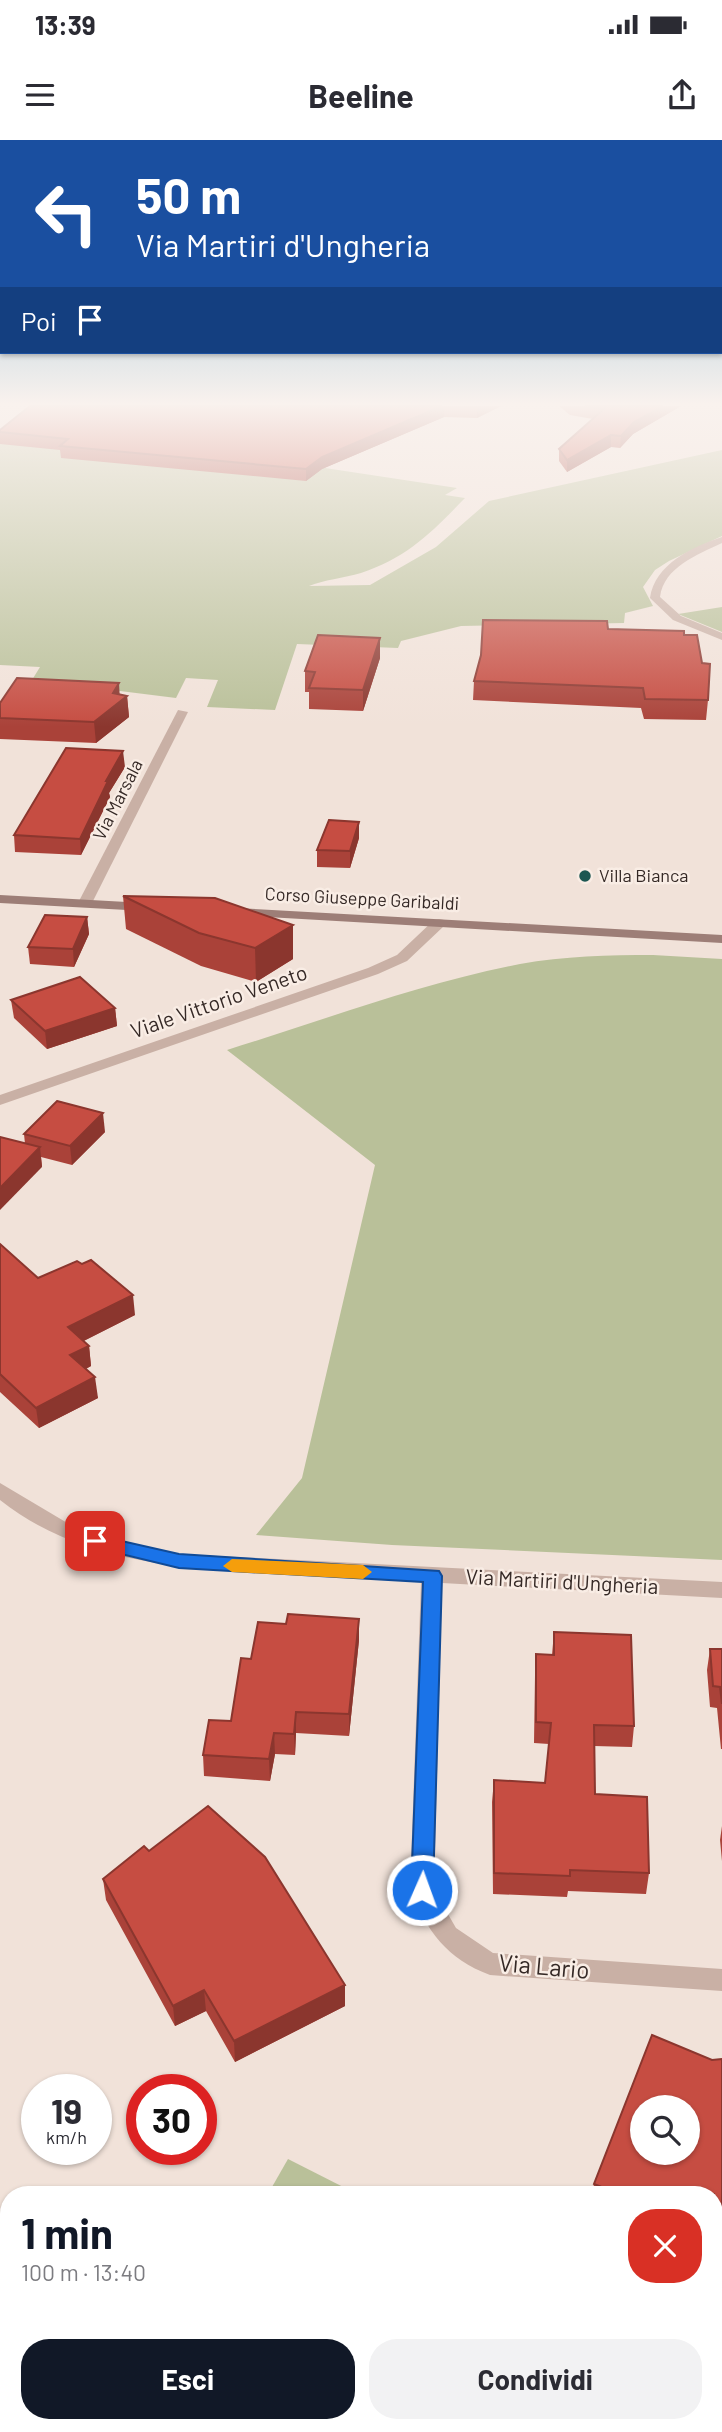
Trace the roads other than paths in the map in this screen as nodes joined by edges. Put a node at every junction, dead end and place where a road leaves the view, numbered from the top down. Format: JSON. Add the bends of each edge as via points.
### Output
{"nodes":[{"id":1,"x":722,"y":540,"type":"edge"},
{"id":2,"x":722,"y":637,"type":"edge"},
{"id":3,"x":182,"y":712,"type":"dead end"},
{"id":4,"x":0,"y":899,"type":"edge"},
{"id":5,"x":85,"y":903,"type":"junction"},
{"id":6,"x":155,"y":907,"type":"edge"},
{"id":7,"x":225,"y":911,"type":"edge"},
{"id":8,"x":439,"y":923,"type":"junction"},
{"id":9,"x":722,"y":939,"type":"edge"},
{"id":10,"x":0,"y":1100,"type":"edge"},
{"id":11,"x":0,"y":1490,"type":"edge"},
{"id":12,"x":432,"y":1576,"type":"junction"},
{"id":13,"x":722,"y":1590,"type":"edge"},
{"id":14,"x":722,"y":1980,"type":"edge"}],
"edges":[{"from":1,"to":2,"type":"street","via":[[678,563],[654,589],[655,598],[677,618]]},
{"from":3,"to":5,"type":"street","name":"Via Marsala"},
{"from":4,"to":5,"type":"main road"},
{"from":5,"to":6,"type":"main road"},
{"from":7,"to":8,"type":"main road","name":"Corso Giuseppe Garibaldi"},
{"from":8,"to":9,"type":"main road","name":"Corso Giuseppe Garibaldi"},
{"from":8,"to":10,"type":"street","name":"Viale Vittorio Veneto","via":[[402,958],[373,971]]},
{"from":11,"to":12,"type":"street","name":"Via Martiri d'Ungheria","via":[[23,1510],[120,1550],[179,1561]]},
{"from":12,"to":13,"type":"street","name":"Via Martiri d'Ungheria"},
{"from":12,"to":14,"type":"street","name":"Via Lario","via":[[422,1890],[435,1923],[460,1949],[490,1964]]}]}
